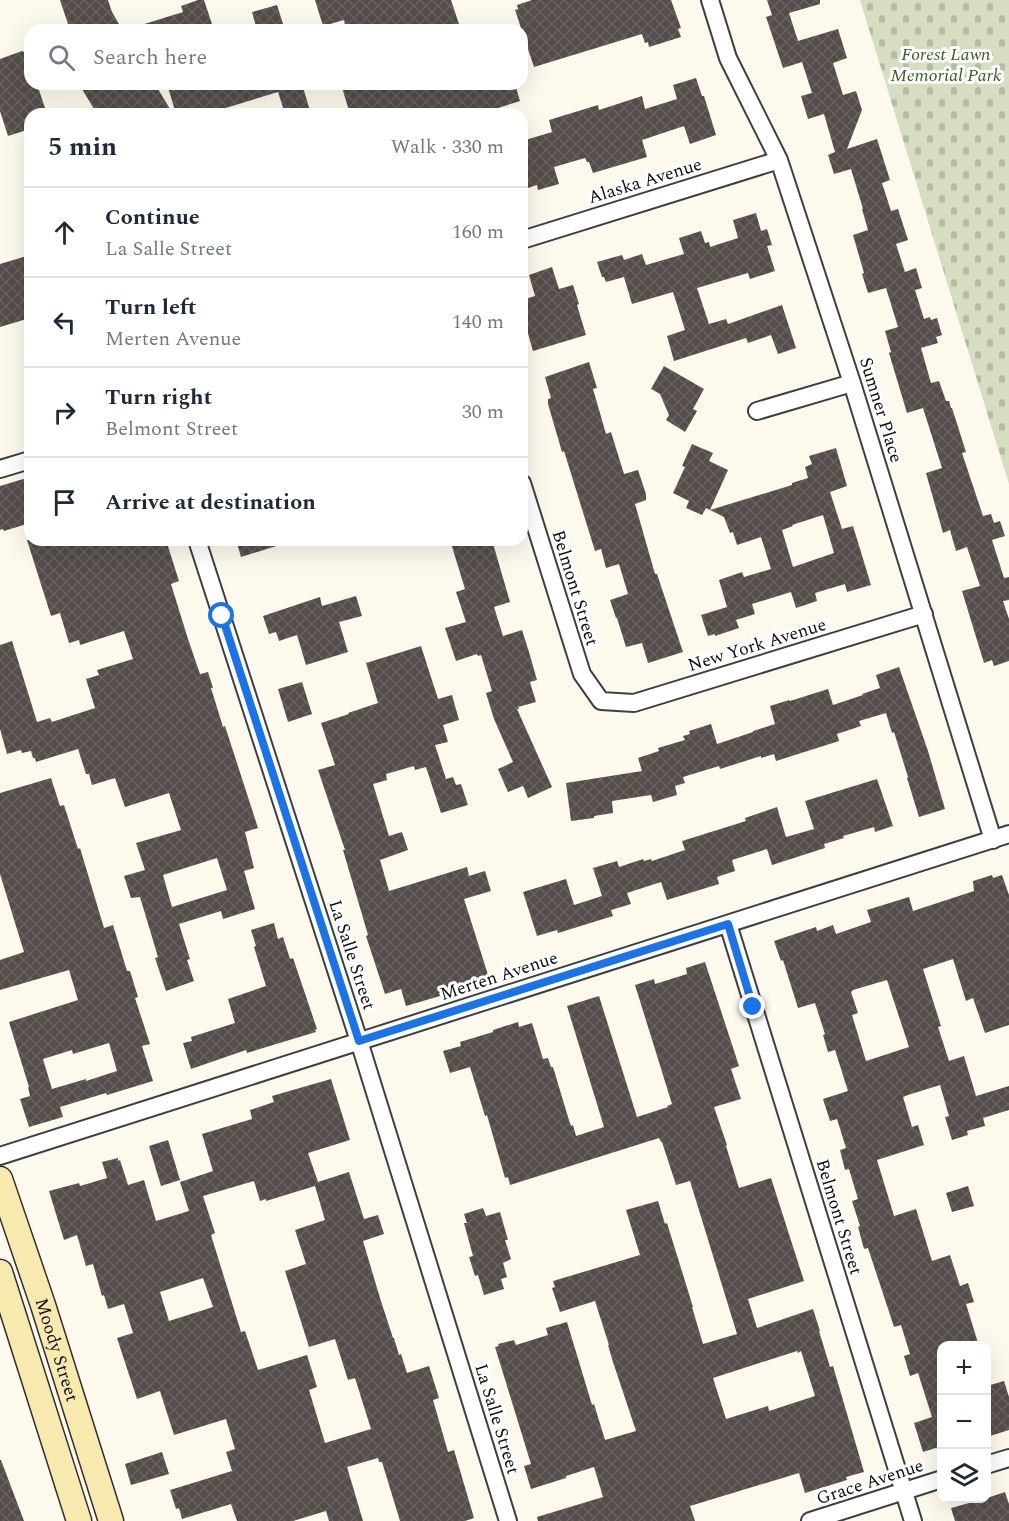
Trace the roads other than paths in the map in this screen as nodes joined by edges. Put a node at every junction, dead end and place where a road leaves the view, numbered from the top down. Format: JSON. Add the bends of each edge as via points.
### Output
{"nodes":[{"id":1,"x":710,"y":0,"type":"edge"},
{"id":2,"x":779,"y":160,"type":"junction"},
{"id":3,"x":528,"y":238,"type":"edge"},
{"id":4,"x":852,"y":383,"type":"junction"},
{"id":5,"x":757,"y":411,"type":"dead end"},
{"id":6,"x":24,"y":462,"type":"edge"},
{"id":7,"x":0,"y":469,"type":"edge"},
{"id":8,"x":528,"y":502,"type":"edge"},
{"id":9,"x":199,"y":546,"type":"edge"},
{"id":10,"x":924,"y":614,"type":"junction"},
{"id":11,"x":601,"y":701,"type":"joint"},
{"id":12,"x":1001,"y":837,"type":"edge"},
{"id":13,"x":728,"y":924,"type":"junction"},
{"id":14,"x":359,"y":1041,"type":"junction"},
{"id":15,"x":0,"y":1156,"type":"edge"},
{"id":16,"x":0,"y":1179,"type":"edge"},
{"id":17,"x":0,"y":1272,"type":"edge"},
{"id":18,"x":1009,"y":1458,"type":"edge"},
{"id":19,"x":991,"y":1464,"type":"edge"},
{"id":20,"x":937,"y":1481,"type":"edge"},
{"id":21,"x":904,"y":1491,"type":"junction"},
{"id":22,"x":79,"y":1521,"type":"edge"},
{"id":23,"x":111,"y":1521,"type":"edge"},
{"id":24,"x":508,"y":1521,"type":"edge"},
{"id":25,"x":810,"y":1521,"type":"edge"},
{"id":26,"x":913,"y":1521,"type":"edge"}],
"edges":[{"from":1,"to":2,"type":"street","name":"Sumner Place","via":[[728,58]]},
{"from":2,"to":3,"type":"street","name":"Alaska Avenue"},
{"from":2,"to":4,"type":"street","name":"Sumner Place"},
{"from":4,"to":5,"type":"street"},
{"from":4,"to":10,"type":"street","name":"Sumner Place"},
{"from":6,"to":7,"type":"street"},
{"from":8,"to":11,"type":"street","name":"Belmont Street","via":[[582,674]]},
{"from":9,"to":14,"type":"street","name":"La Salle Street"},
{"from":10,"to":11,"type":"street","name":"New York Avenue","via":[[634,703]]},
{"from":10,"to":12,"type":"street","name":"Sumner Place"},
{"from":12,"to":13,"type":"street","name":"Merten Avenue"},
{"from":13,"to":14,"type":"street","name":"Merten Avenue"},
{"from":13,"to":21,"type":"street","name":"Belmont Street"},
{"from":14,"to":15,"type":"street","name":"Merten Avenue"},
{"from":14,"to":24,"type":"street","name":"La Salle Street"},
{"from":16,"to":23,"type":"main road","name":"Moody Street"},
{"from":17,"to":22,"type":"main road","name":"Moody Street"},
{"from":18,"to":19,"type":"street"},
{"from":20,"to":21,"type":"street","name":"Grace Avenue"},
{"from":21,"to":25,"type":"street","name":"Grace Avenue"},
{"from":21,"to":26,"type":"street","name":"Belmont Street"}]}
